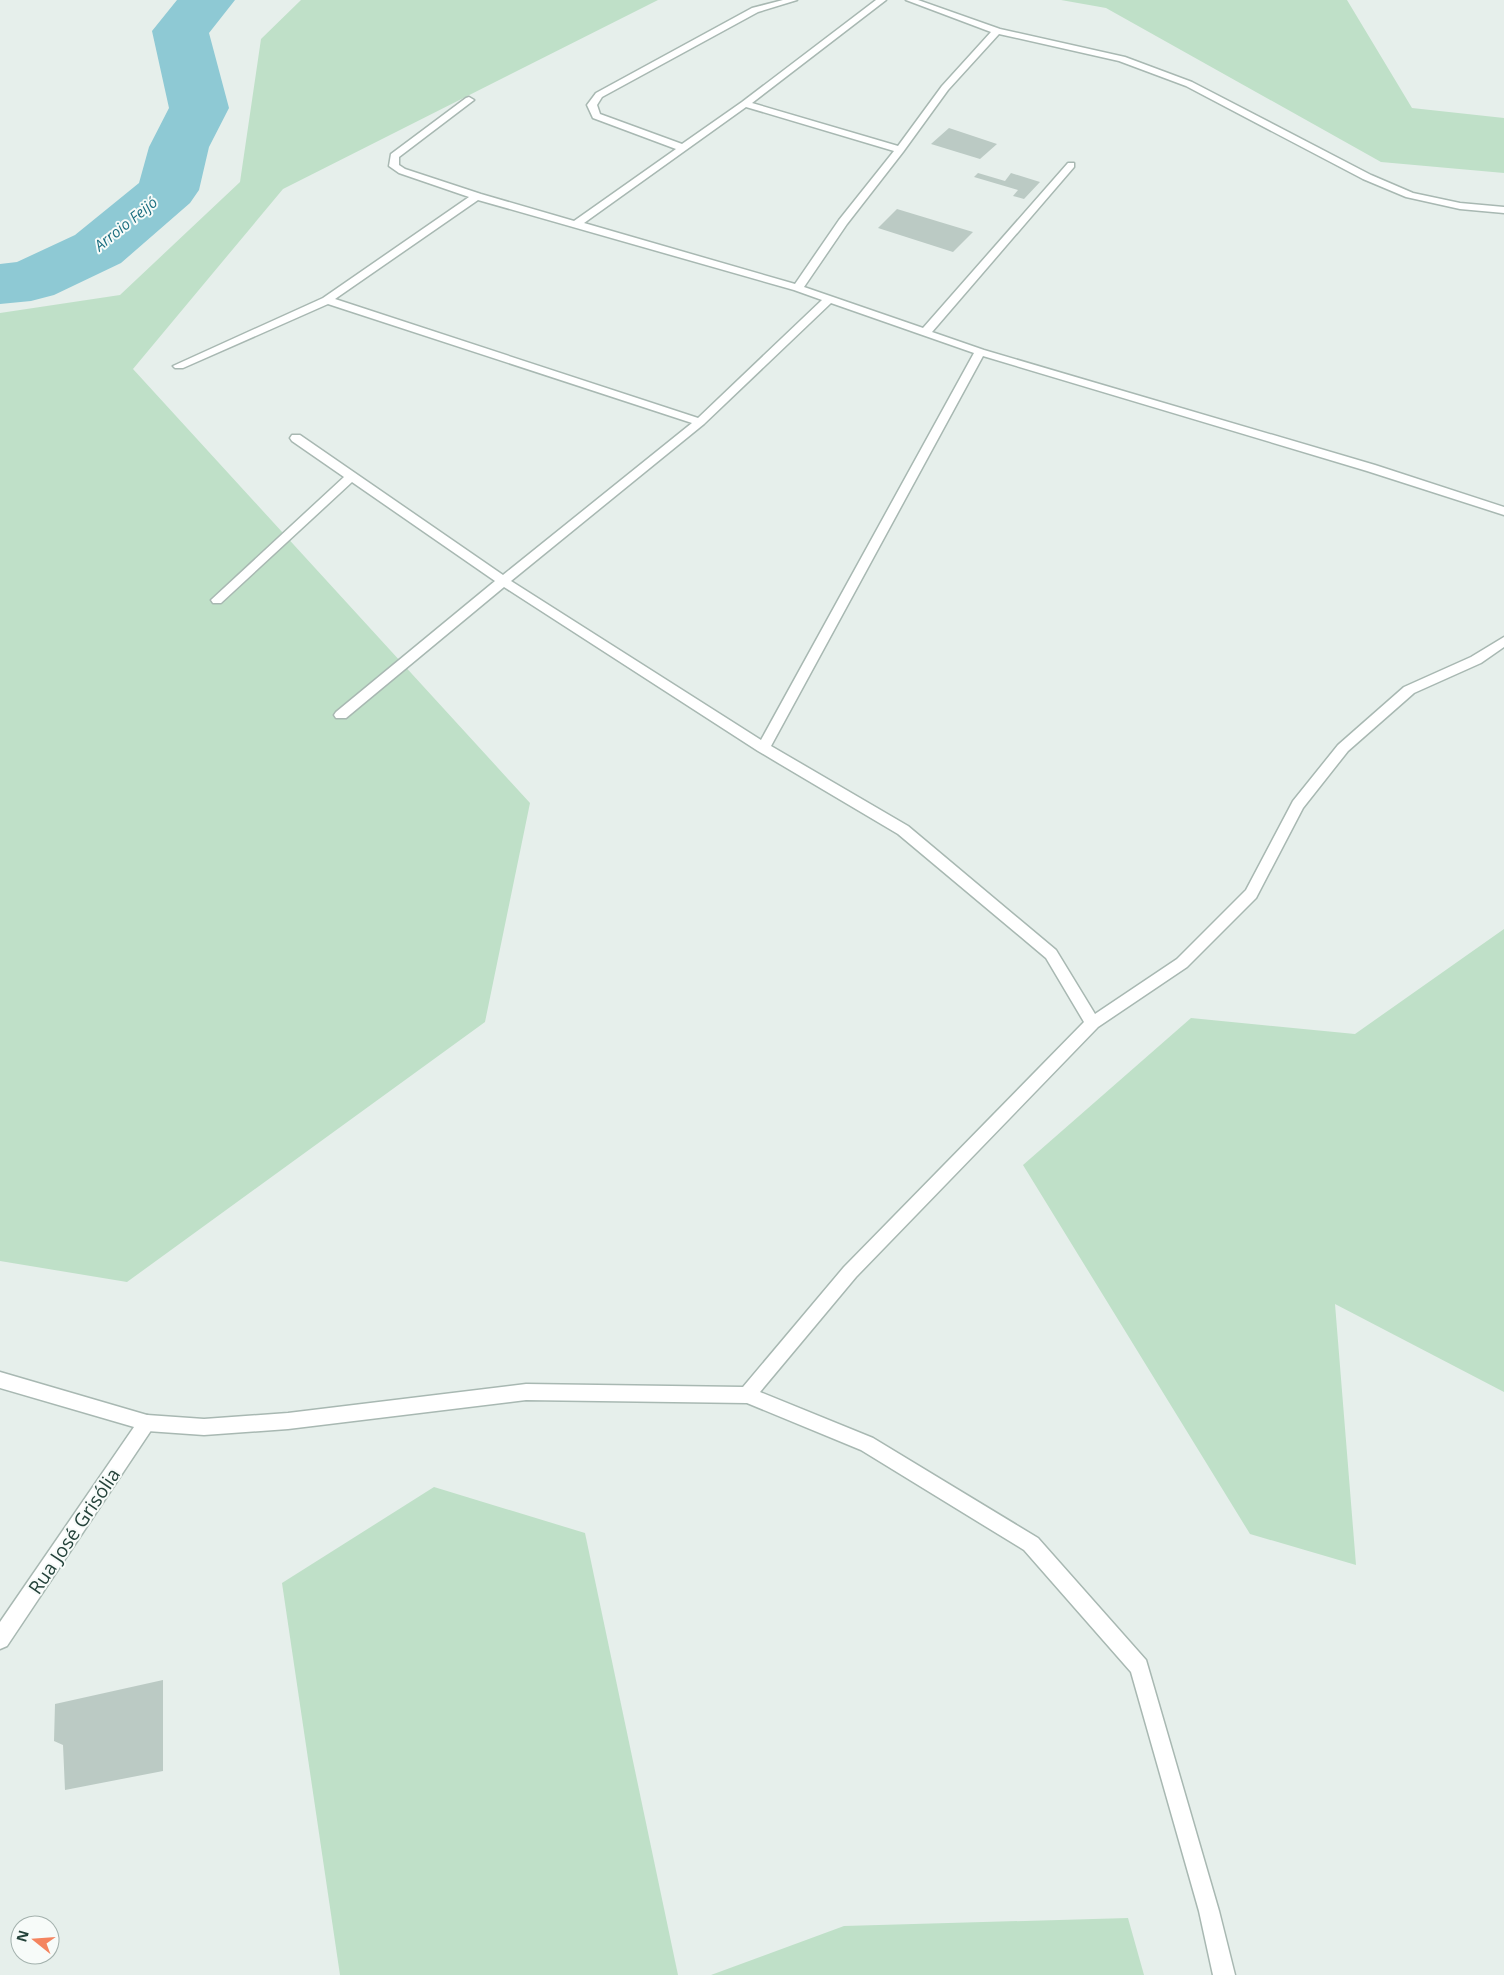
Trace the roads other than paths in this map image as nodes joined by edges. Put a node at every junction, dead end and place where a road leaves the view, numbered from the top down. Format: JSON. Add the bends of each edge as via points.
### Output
{"nodes":[{"id":1,"x":793,"y":0,"type":"edge"},
{"id":2,"x":882,"y":0,"type":"edge"},
{"id":3,"x":910,"y":0,"type":"edge"},
{"id":4,"x":997,"y":30,"type":"junction"},
{"id":5,"x":470,"y":100,"type":"dead end"},
{"id":6,"x":745,"y":104,"type":"junction"},
{"id":7,"x":683,"y":148,"type":"junction"},
{"id":8,"x":900,"y":150,"type":"junction"},
{"id":9,"x":1071,"y":165,"type":"dead end"},
{"id":10,"x":477,"y":196,"type":"junction"},
{"id":11,"x":1504,"y":210,"type":"edge"},
{"id":12,"x":576,"y":224,"type":"junction"},
{"id":13,"x":798,"y":288,"type":"junction"},
{"id":14,"x":829,"y":299,"type":"junction"},
{"id":15,"x":327,"y":300,"type":"junction"},
{"id":16,"x":924,"y":333,"type":"junction"},
{"id":17,"x":980,"y":352,"type":"junction"},
{"id":18,"x":179,"y":366,"type":"dead end"},
{"id":19,"x":700,"y":422,"type":"junction"},
{"id":20,"x":296,"y":438,"type":"dead end"},
{"id":21,"x":352,"y":476,"type":"junction"},
{"id":22,"x":1504,"y":511,"type":"edge"},
{"id":23,"x":503,"y":581,"type":"junction"},
{"id":24,"x":217,"y":600,"type":"dead end"},
{"id":25,"x":1504,"y":641,"type":"edge"},
{"id":26,"x":341,"y":715,"type":"dead end"},
{"id":27,"x":763,"y":748,"type":"junction"},
{"id":28,"x":1093,"y":1023,"type":"junction"},
{"id":29,"x":0,"y":1380,"type":"edge"},
{"id":30,"x":747,"y":1395,"type":"junction"},
{"id":31,"x":147,"y":1423,"type":"junction"},
{"id":32,"x":0,"y":1639,"type":"edge"},
{"id":33,"x":1224,"y":1975,"type":"edge"}],
"edges":[{"from":1,"to":7,"type":"street","via":[[755,10],[599,95],[592,105],[596,116]]},
{"from":2,"to":6,"type":"street"},
{"from":3,"to":4,"type":"street"},
{"from":4,"to":8,"type":"street","via":[[945,88]]},
{"from":4,"to":11,"type":"street","via":[[1122,59],[1189,84],[1367,177],[1410,195],[1460,206]]},
{"from":5,"to":10,"type":"street","via":[[394,156],[393,161],[394,166],[402,171]]},
{"from":6,"to":7,"type":"street"},
{"from":6,"to":8,"type":"street"},
{"from":7,"to":12,"type":"street"},
{"from":8,"to":13,"type":"street","via":[[843,222]]},
{"from":9,"to":16,"type":"street"},
{"from":10,"to":12,"type":"street"},
{"from":10,"to":15,"type":"street"},
{"from":12,"to":13,"type":"street"},
{"from":13,"to":14,"type":"street"},
{"from":14,"to":16,"type":"street"},
{"from":14,"to":19,"type":"street"},
{"from":15,"to":18,"type":"street"},
{"from":15,"to":19,"type":"street"},
{"from":16,"to":17,"type":"street"},
{"from":17,"to":22,"type":"street","via":[[1371,468]]},
{"from":17,"to":27,"type":"street"},
{"from":19,"to":23,"type":"street"},
{"from":20,"to":21,"type":"street"},
{"from":21,"to":23,"type":"street"},
{"from":21,"to":24,"type":"street"},
{"from":23,"to":26,"type":"street"},
{"from":23,"to":27,"type":"street"},
{"from":25,"to":28,"type":"street","via":[[1476,660],[1409,690],[1343,748],[1298,805],[1251,894],[1182,963]]},
{"from":27,"to":28,"type":"street","via":[[903,830],[1051,954]]},
{"from":28,"to":30,"type":"street","via":[[850,1272]]},
{"from":29,"to":31,"type":"street"},
{"from":30,"to":31,"type":"street","via":[[526,1392],[204,1427]]},
{"from":30,"to":33,"type":"street","via":[[867,1444],[1031,1544],[1139,1667],[1209,1910]]},
{"from":31,"to":32,"type":"street","name":"Rua José Grisólia"}]}
